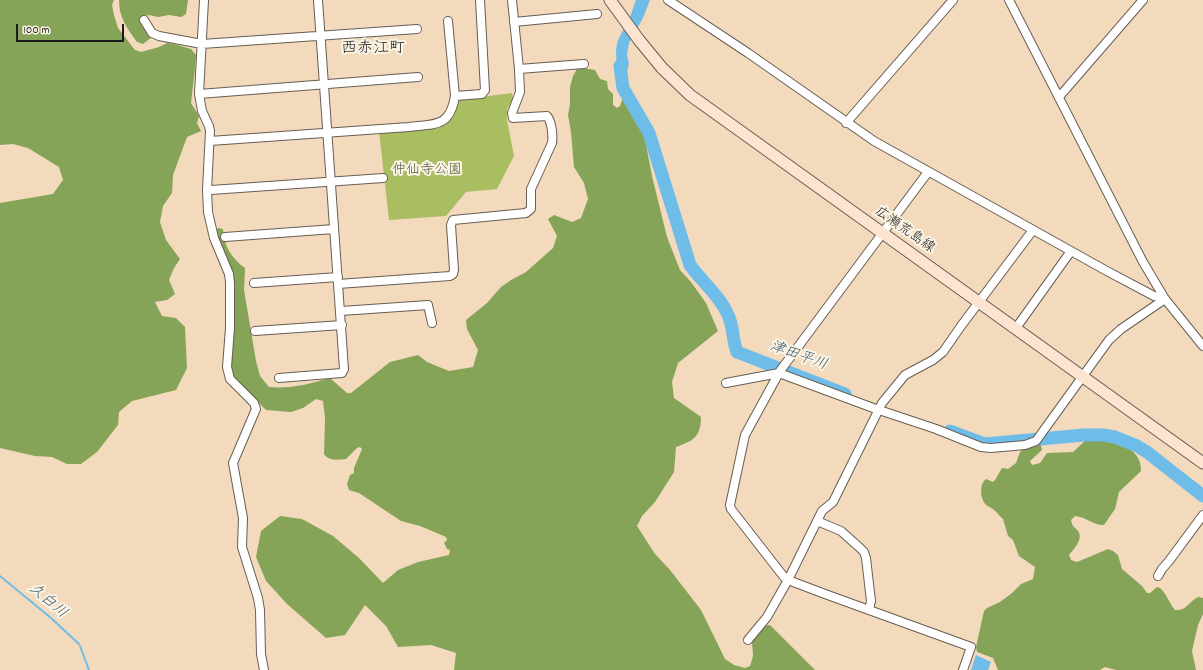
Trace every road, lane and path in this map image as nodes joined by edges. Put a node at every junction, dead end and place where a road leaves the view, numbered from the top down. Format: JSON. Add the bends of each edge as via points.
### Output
{"nodes":[{"id":1,"x":204,"y":0,"type":"edge"},
{"id":2,"x":318,"y":0,"type":"edge"},
{"id":3,"x":480,"y":0,"type":"edge"},
{"id":4,"x":512,"y":0,"type":"edge"},
{"id":5,"x":610,"y":0,"type":"edge"},
{"id":6,"x":668,"y":0,"type":"edge"},
{"id":7,"x":953,"y":0,"type":"edge"},
{"id":8,"x":1010,"y":0,"type":"edge"},
{"id":9,"x":1143,"y":0,"type":"edge"},
{"id":10,"x":597,"y":14,"type":"dead end"},
{"id":11,"x":144,"y":20,"type":"dead end"},
{"id":12,"x":448,"y":21,"type":"dead end"},
{"id":13,"x":514,"y":22,"type":"junction"},
{"id":14,"x":417,"y":29,"type":"dead end"},
{"id":15,"x":320,"y":36,"type":"junction"},
{"id":16,"x":202,"y":44,"type":"junction"},
{"id":17,"x":584,"y":64,"type":"dead end"},
{"id":18,"x":520,"y":69,"type":"junction"},
{"id":19,"x":418,"y":77,"type":"dead end"},
{"id":20,"x":324,"y":85,"type":"junction"},
{"id":21,"x":199,"y":94,"type":"junction"},
{"id":22,"x":455,"y":96,"type":"junction"},
{"id":23,"x":1059,"y":97,"type":"junction"},
{"id":24,"x":846,"y":123,"type":"junction"},
{"id":25,"x":328,"y":133,"type":"junction"},
{"id":26,"x":210,"y":141,"type":"junction"},
{"id":27,"x":928,"y":172,"type":"junction"},
{"id":28,"x":383,"y":178,"type":"dead end"},
{"id":29,"x":331,"y":181,"type":"junction"},
{"id":30,"x":211,"y":190,"type":"dead end"},
{"id":31,"x":334,"y":229,"type":"junction"},
{"id":32,"x":1033,"y":230,"type":"junction"},
{"id":33,"x":881,"y":233,"type":"junction"},
{"id":34,"x":225,"y":238,"type":"dead end"},
{"id":35,"x":1071,"y":251,"type":"junction"},
{"id":36,"x":338,"y":281,"type":"junction"},
{"id":37,"x":254,"y":283,"type":"dead end"},
{"id":38,"x":1165,"y":299,"type":"junction"},
{"id":39,"x":979,"y":303,"type":"junction"},
{"id":40,"x":341,"y":312,"type":"junction"},
{"id":41,"x":432,"y":324,"type":"dead end"},
{"id":42,"x":342,"y":325,"type":"junction"},
{"id":43,"x":1016,"y":328,"type":"junction"},
{"id":44,"x":255,"y":331,"type":"dead end"},
{"id":45,"x":1203,"y":346,"type":"edge"},
{"id":46,"x":781,"y":370,"type":"junction"},
{"id":47,"x":1082,"y":376,"type":"junction"},
{"id":48,"x":279,"y":378,"type":"dead end"},
{"id":49,"x":726,"y":383,"type":"dead end"},
{"id":50,"x":879,"y":406,"type":"junction"},
{"id":51,"x":1203,"y":463,"type":"edge"},
{"id":52,"x":1203,"y":515,"type":"edge"},
{"id":53,"x":817,"y":521,"type":"junction"},
{"id":54,"x":1158,"y":576,"type":"dead end"},
{"id":55,"x":788,"y":580,"type":"junction"},
{"id":56,"x":869,"y":610,"type":"junction"},
{"id":57,"x":748,"y":640,"type":"dead end"},
{"id":58,"x":264,"y":670,"type":"edge"},
{"id":59,"x":963,"y":670,"type":"edge"}],
"edges":[{"from":1,"to":16,"type":"street"},
{"from":2,"to":15,"type":"street"},
{"from":3,"to":22,"type":"street","via":[[485,90],[482,94]]},
{"from":4,"to":13,"type":"street"},
{"from":5,"to":33,"type":"main road","name":"広瀬荒島線","via":[[662,68],[690,95]]},
{"from":6,"to":24,"type":"street"},
{"from":7,"to":24,"type":"street"},
{"from":8,"to":23,"type":"street"},
{"from":9,"to":23,"type":"street"},
{"from":10,"to":13,"type":"street"},
{"from":11,"to":16,"type":"street","via":[[152,33],[159,36]]},
{"from":12,"to":22,"type":"street"},
{"from":13,"to":18,"type":"street"},
{"from":14,"to":15,"type":"street"},
{"from":15,"to":16,"type":"street"},
{"from":15,"to":20,"type":"street"},
{"from":16,"to":21,"type":"street"},
{"from":17,"to":18,"type":"street"},
{"from":18,"to":36,"type":"street","via":[[520,92],[512,113],[513,118],[547,116],[550,119],[553,139],[531,189],[530,210],[526,213],[453,220],[451,225],[454,270],[450,276]]},
{"from":19,"to":20,"type":"street"},
{"from":20,"to":21,"type":"street"},
{"from":20,"to":25,"type":"street"},
{"from":21,"to":26,"type":"street","via":[[202,111],[209,126]]},
{"from":22,"to":25,"type":"street","via":[[448,118],[439,124]]},
{"from":23,"to":38,"type":"street","via":[[1142,262]]},
{"from":24,"to":27,"type":"street"},
{"from":25,"to":26,"type":"street"},
{"from":25,"to":29,"type":"street"},
{"from":26,"to":58,"type":"street","via":[[208,212],[230,283],[227,367],[230,379],[254,403],[256,409],[233,463],[243,518],[242,547],[260,610]]},
{"from":27,"to":32,"type":"street"},
{"from":27,"to":33,"type":"street"},
{"from":28,"to":29,"type":"street"},
{"from":29,"to":30,"type":"street"},
{"from":29,"to":31,"type":"street"},
{"from":31,"to":34,"type":"street"},
{"from":31,"to":36,"type":"street"},
{"from":32,"to":35,"type":"street"},
{"from":32,"to":39,"type":"street"},
{"from":33,"to":39,"type":"main road","name":"広瀬荒島線"},
{"from":33,"to":46,"type":"street"},
{"from":35,"to":38,"type":"street","via":[[1154,296]]},
{"from":35,"to":43,"type":"street"},
{"from":36,"to":37,"type":"street"},
{"from":36,"to":40,"type":"street"},
{"from":38,"to":45,"type":"street"},
{"from":38,"to":47,"type":"street","via":[[1113,336]]},
{"from":39,"to":43,"type":"main road","name":"広瀬荒島線"},
{"from":39,"to":50,"type":"street","via":[[943,352],[905,374]]},
{"from":40,"to":41,"type":"street","via":[[428,305]]},
{"from":40,"to":42,"type":"street"},
{"from":42,"to":44,"type":"street"},
{"from":42,"to":48,"type":"street","via":[[343,372]]},
{"from":43,"to":47,"type":"main road","name":"広瀬荒島線"},
{"from":46,"to":49,"type":"street"},
{"from":46,"to":50,"type":"street"},
{"from":46,"to":55,"type":"street","via":[[745,435],[730,505]]},
{"from":47,"to":50,"type":"street","via":[[1037,439],[1025,445],[985,448]]},
{"from":47,"to":51,"type":"main road","name":"広瀬荒島線"},
{"from":50,"to":53,"type":"street","via":[[833,502],[822,511]]},
{"from":52,"to":54,"type":"street"},
{"from":53,"to":55,"type":"street"},
{"from":53,"to":56,"type":"street","via":[[841,531],[864,552],[871,600]]},
{"from":55,"to":56,"type":"street"},
{"from":55,"to":57,"type":"street","via":[[767,617]]},
{"from":56,"to":59,"type":"street","via":[[971,646]]}]}
